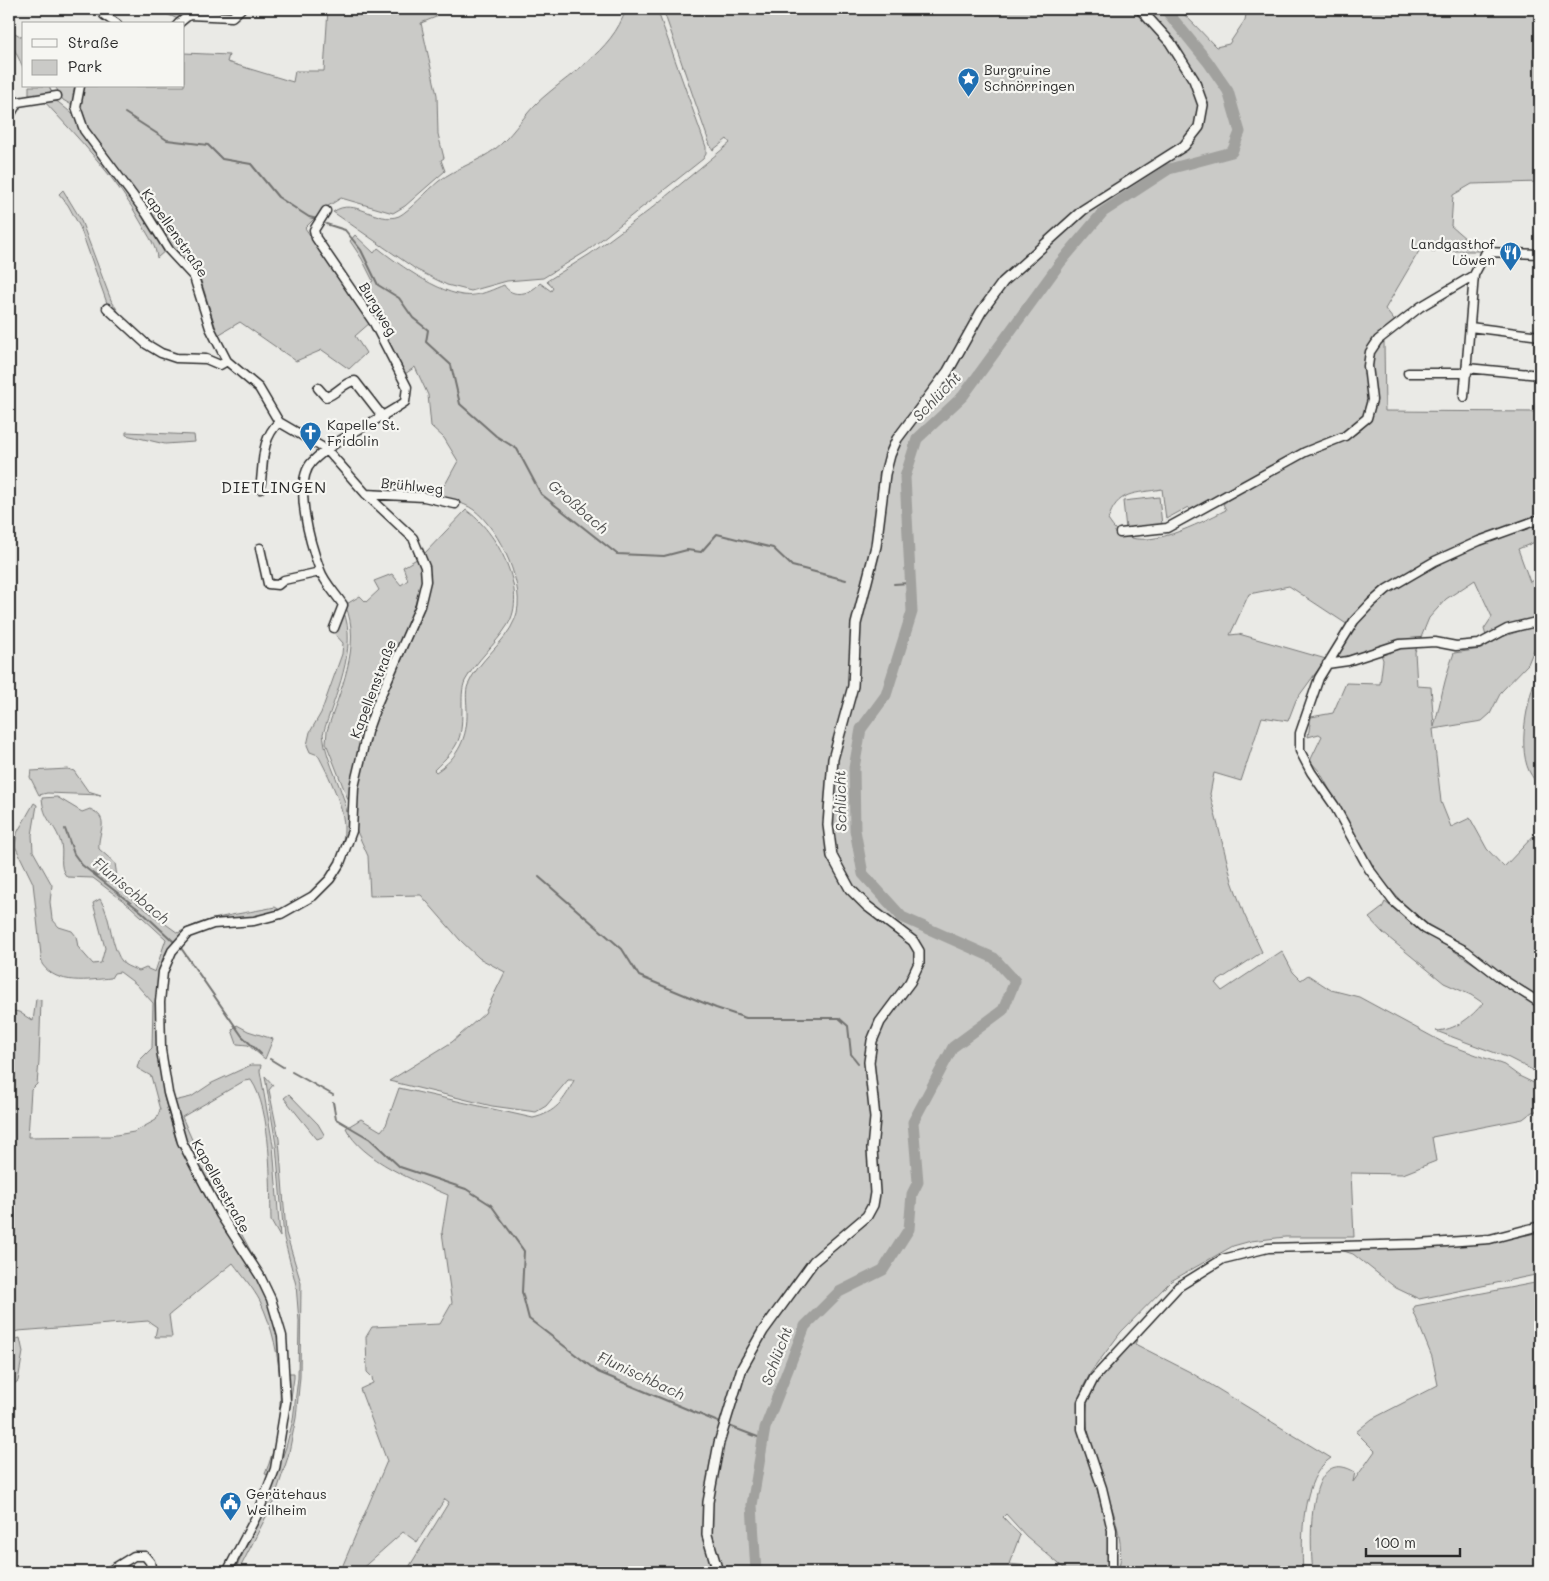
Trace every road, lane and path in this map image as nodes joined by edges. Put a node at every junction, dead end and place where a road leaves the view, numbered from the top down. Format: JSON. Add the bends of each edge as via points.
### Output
{"nodes":[{"id":1,"x":241,"y":9,"type":"edge"},
{"id":2,"x":1140,"y":9,"type":"edge"},
{"id":3,"x":104,"y":15,"type":"dead end"},
{"id":4,"x":114,"y":22,"type":"edge"},
{"id":5,"x":180,"y":22,"type":"edge"},
{"id":6,"x":80,"y":88,"type":"edge"},
{"id":7,"x":57,"y":96,"type":"dead end"},
{"id":8,"x":9,"y":117,"type":"edge"},
{"id":9,"x":326,"y":211,"type":"dead end"},
{"id":10,"x":1540,"y":254,"type":"edge"},
{"id":11,"x":1474,"y":275,"type":"junction"},
{"id":12,"x":107,"y":308,"type":"dead end"},
{"id":13,"x":1470,"y":327,"type":"junction"},
{"id":14,"x":1540,"y":336,"type":"edge"},
{"id":15,"x":227,"y":361,"type":"junction"},
{"id":16,"x":1467,"y":371,"type":"junction"},
{"id":17,"x":1408,"y":373,"type":"dead end"},
{"id":18,"x":1540,"y":375,"type":"edge"},
{"id":19,"x":318,"y":388,"type":"dead end"},
{"id":20,"x":1464,"y":397,"type":"dead end"},
{"id":21,"x":383,"y":417,"type":"junction"},
{"id":22,"x":279,"y":422,"type":"junction"},
{"id":23,"x":327,"y":450,"type":"junction"},
{"id":24,"x":260,"y":489,"type":"dead end"},
{"id":25,"x":366,"y":494,"type":"junction"},
{"id":26,"x":455,"y":504,"type":"dead end"},
{"id":27,"x":1540,"y":519,"type":"edge"},
{"id":28,"x":1120,"y":534,"type":"dead end"},
{"id":29,"x":260,"y":548,"type":"dead end"},
{"id":30,"x":320,"y":572,"type":"junction"},
{"id":31,"x":1540,"y":621,"type":"edge"},
{"id":32,"x":334,"y":628,"type":"dead end"},
{"id":33,"x":1327,"y":664,"type":"junction"},
{"id":34,"x":1540,"y":1002,"type":"edge"},
{"id":35,"x":1540,"y":1226,"type":"edge"},
{"id":36,"x":108,"y":1572,"type":"edge"},
{"id":37,"x":152,"y":1572,"type":"edge"},
{"id":38,"x":227,"y":1572,"type":"edge"},
{"id":39,"x":718,"y":1572,"type":"edge"},
{"id":40,"x":1112,"y":1572,"type":"edge"}],
"edges":[{"from":1,"to":5,"type":"street","via":[[232,17],[189,15]]},
{"from":2,"to":39,"type":"main road","via":[[1170,42],[1194,80],[1203,105],[1200,127],[1184,146],[1083,210],[1003,282],[981,312],[948,371],[897,439],[890,455],[876,546],[856,624],[853,686],[833,759],[828,825],[832,856],[850,889],[914,941],[919,962],[910,982],[880,1022],[872,1041],[869,1062],[875,1118],[873,1205],[867,1216],[814,1261],[763,1331],[742,1368],[719,1443],[708,1502],[707,1535]]},
{"from":3,"to":4,"type":"street"},
{"from":6,"to":15,"type":"street","name":"Kapellenstraße","via":[[76,107],[84,130],[146,213],[169,250],[194,277],[210,328]]},
{"from":7,"to":8,"type":"street","via":[[18,102]]},
{"from":9,"to":21,"type":"street","name":"Burgweg","via":[[314,230],[316,238],[374,323],[407,387],[405,402]]},
{"from":10,"to":11,"type":"street","via":[[1486,252]]},
{"from":11,"to":13,"type":"street"},
{"from":11,"to":28,"type":"street","via":[[1420,307],[1378,340],[1370,352],[1368,366],[1372,400],[1367,418],[1345,436],[1297,456],[1167,528]]},
{"from":12,"to":15,"type":"street","via":[[146,344],[161,353],[176,358],[206,359],[220,365]]},
{"from":13,"to":14,"type":"street"},
{"from":13,"to":16,"type":"street"},
{"from":15,"to":22,"type":"street","name":"Kapellenstraße","via":[[259,388]]},
{"from":16,"to":17,"type":"street"},
{"from":16,"to":18,"type":"street"},
{"from":16,"to":20,"type":"street"},
{"from":19,"to":21,"type":"street","via":[[326,397],[355,381]]},
{"from":21,"to":23,"type":"street","name":"Burgweg"},
{"from":22,"to":23,"type":"street","name":"Kapellenstraße"},
{"from":22,"to":24,"type":"street","via":[[265,443]]},
{"from":23,"to":25,"type":"street","name":"Kapellenstraße"},
{"from":23,"to":30,"type":"street","name":"Burgweg","via":[[308,468],[303,507]]},
{"from":25,"to":26,"type":"street","name":"Brühlweg","via":[[424,497]]},
{"from":25,"to":38,"type":"street","name":"Kapellenstraße","via":[[413,538],[425,567],[426,581],[420,606],[367,732],[354,787],[352,831],[340,863],[330,880],[313,896],[289,910],[254,921],[207,926],[188,933],[172,951],[162,972],[161,1050],[168,1093],[182,1142],[220,1214],[260,1276],[282,1336],[286,1402],[280,1450],[273,1478]]},
{"from":27,"to":33,"type":"street","via":[[1435,561],[1387,589],[1354,621]]},
{"from":29,"to":30,"type":"street","via":[[268,584],[278,585],[284,580]]},
{"from":30,"to":32,"type":"street","via":[[343,605]]},
{"from":31,"to":33,"type":"street","via":[[1507,629],[1479,644],[1400,644],[1348,661]]},
{"from":33,"to":34,"type":"street","via":[[1300,733],[1300,751],[1368,869],[1393,901],[1425,929],[1466,950],[1502,979]]},
{"from":35,"to":40,"type":"street","via":[[1480,1240],[1268,1248],[1223,1259],[1178,1287],[1094,1378],[1082,1402],[1082,1429],[1112,1530]]},
{"from":36,"to":37,"type":"street","via":[[134,1556],[145,1556]]}]}
